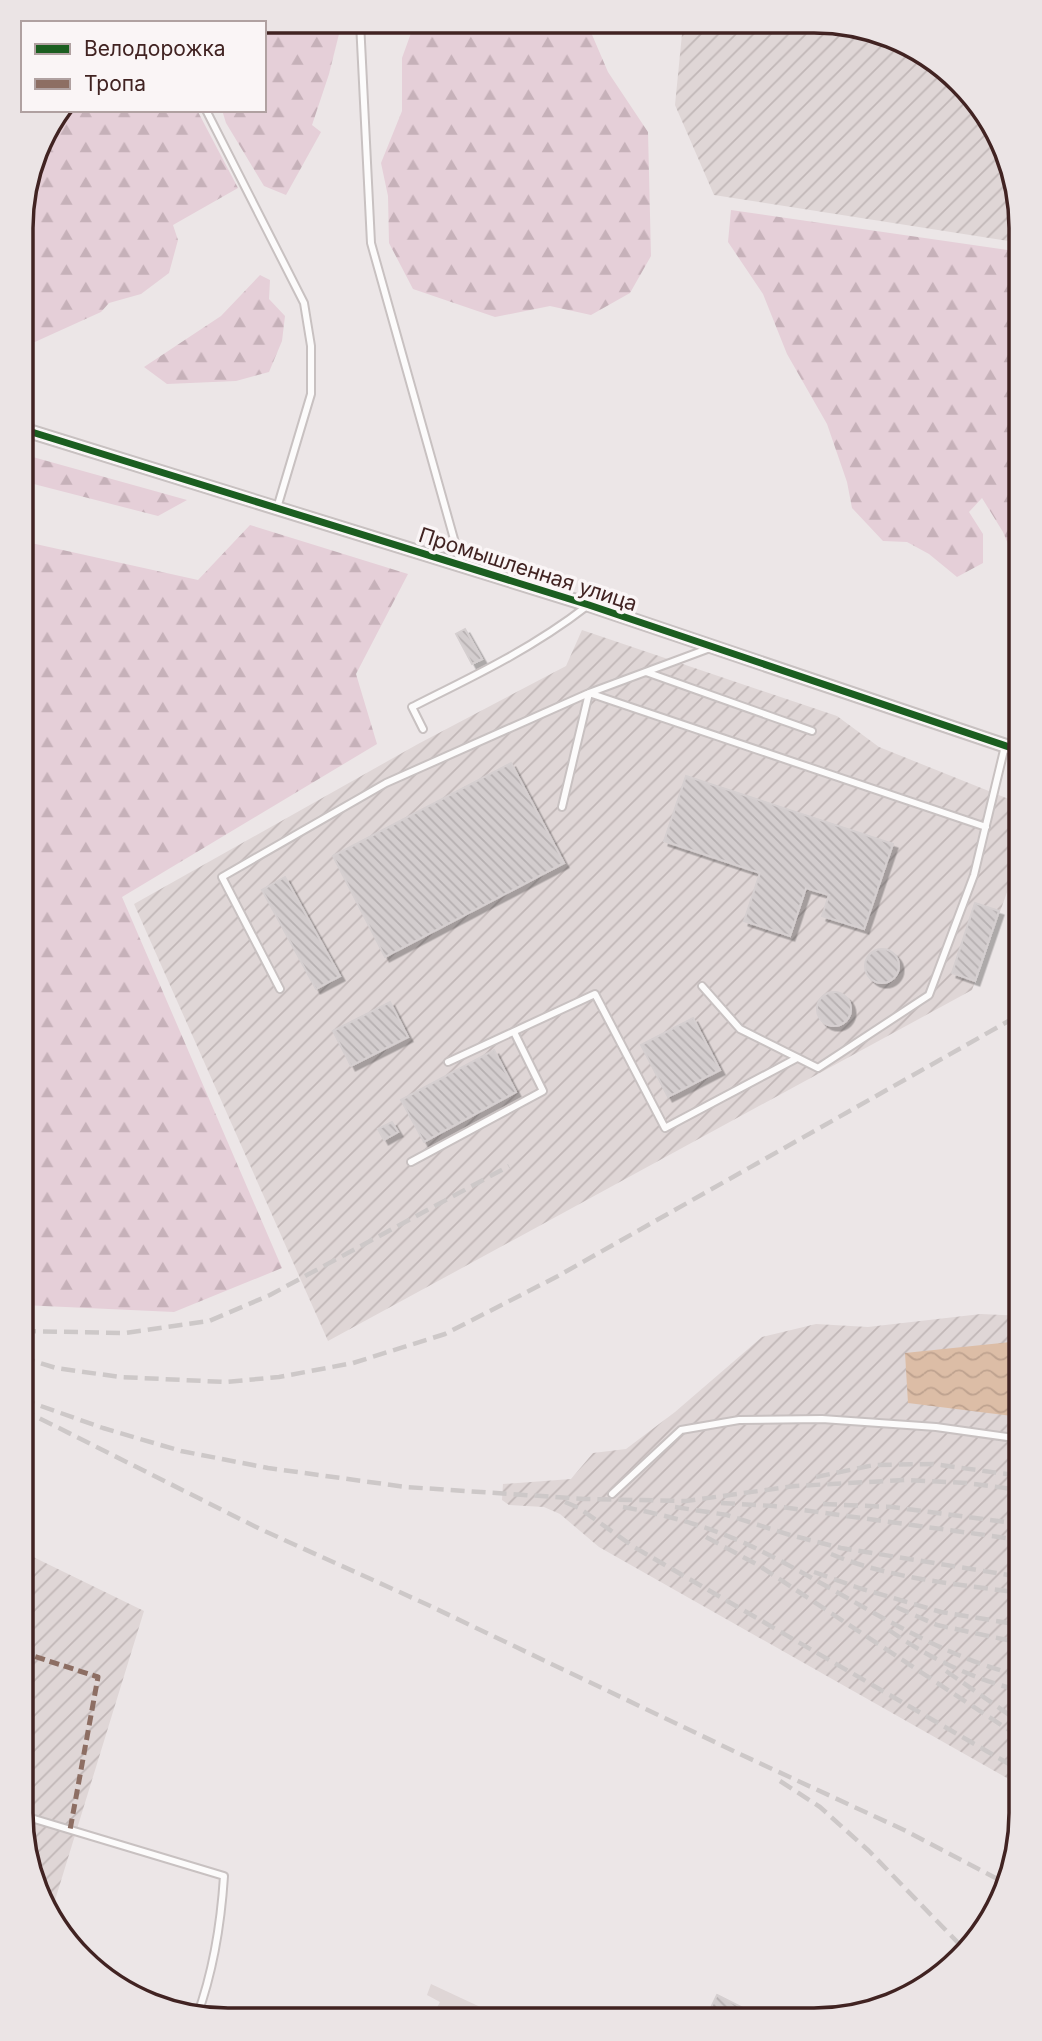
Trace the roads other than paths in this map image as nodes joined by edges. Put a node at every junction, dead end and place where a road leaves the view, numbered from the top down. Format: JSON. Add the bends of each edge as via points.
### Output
{"nodes":[{"id":1,"x":361,"y":34,"type":"edge"},
{"id":2,"x":207,"y":112,"type":"edge"},
{"id":3,"x":33,"y":432,"type":"edge"},
{"id":4,"x":277,"y":508,"type":"junction"},
{"id":5,"x":462,"y":565,"type":"junction"},
{"id":6,"x":589,"y":605,"type":"junction"},
{"id":7,"x":712,"y":647,"type":"junction"},
{"id":8,"x":646,"y":671,"type":"junction"},
{"id":9,"x":589,"y":693,"type":"junction"},
{"id":10,"x":423,"y":729,"type":"dead end"},
{"id":11,"x":812,"y":731,"type":"dead end"},
{"id":12,"x":1005,"y":746,"type":"junction"},
{"id":13,"x":1009,"y":747,"type":"edge"},
{"id":14,"x":562,"y":807,"type":"dead end"},
{"id":15,"x":986,"y":827,"type":"junction"},
{"id":16,"x":702,"y":986,"type":"dead end"},
{"id":17,"x":280,"y":989,"type":"dead end"},
{"id":18,"x":514,"y":1032,"type":"junction"},
{"id":19,"x":797,"y":1058,"type":"junction"},
{"id":20,"x":448,"y":1062,"type":"dead end"},
{"id":21,"x":411,"y":1162,"type":"dead end"},
{"id":22,"x":1008,"y":1436,"type":"edge"},
{"id":23,"x":612,"y":1494,"type":"dead end"},
{"id":24,"x":33,"y":1819,"type":"edge"},
{"id":25,"x":201,"y":2006,"type":"edge"}],
"edges":[{"from":1,"to":5,"type":"lane","via":[[372,243]]},
{"from":2,"to":4,"type":"lane","via":[[304,303],[311,346],[311,394]]},
{"from":3,"to":4,"type":"street","name":"Промышленная улица"},
{"from":4,"to":5,"type":"street","name":"Промышленная улица"},
{"from":5,"to":6,"type":"street","name":"Промышленная улица"},
{"from":6,"to":7,"type":"street","name":"Промышленная улица"},
{"from":6,"to":10,"type":"lane","via":[[554,632],[412,707]]},
{"from":7,"to":8,"type":"lane"},
{"from":7,"to":12,"type":"street","name":"Промышленная улица"},
{"from":8,"to":9,"type":"lane"},
{"from":8,"to":11,"type":"lane"},
{"from":9,"to":14,"type":"lane"},
{"from":9,"to":15,"type":"lane"},
{"from":9,"to":17,"type":"lane","via":[[386,783],[222,877]]},
{"from":12,"to":13,"type":"street","name":"Промышленная улица"},
{"from":12,"to":15,"type":"lane"},
{"from":15,"to":19,"type":"lane","via":[[974,875],[929,995],[818,1068]]},
{"from":16,"to":19,"type":"lane","via":[[740,1029]]},
{"from":18,"to":19,"type":"lane","via":[[594,994],[665,1128]]},
{"from":18,"to":20,"type":"lane"},
{"from":18,"to":21,"type":"lane","via":[[543,1090]]},
{"from":22,"to":23,"type":"lane","via":[[822,1419],[739,1420],[681,1430]]},
{"from":24,"to":25,"type":"lane","via":[[224,1876],[222,1910]]}]}
